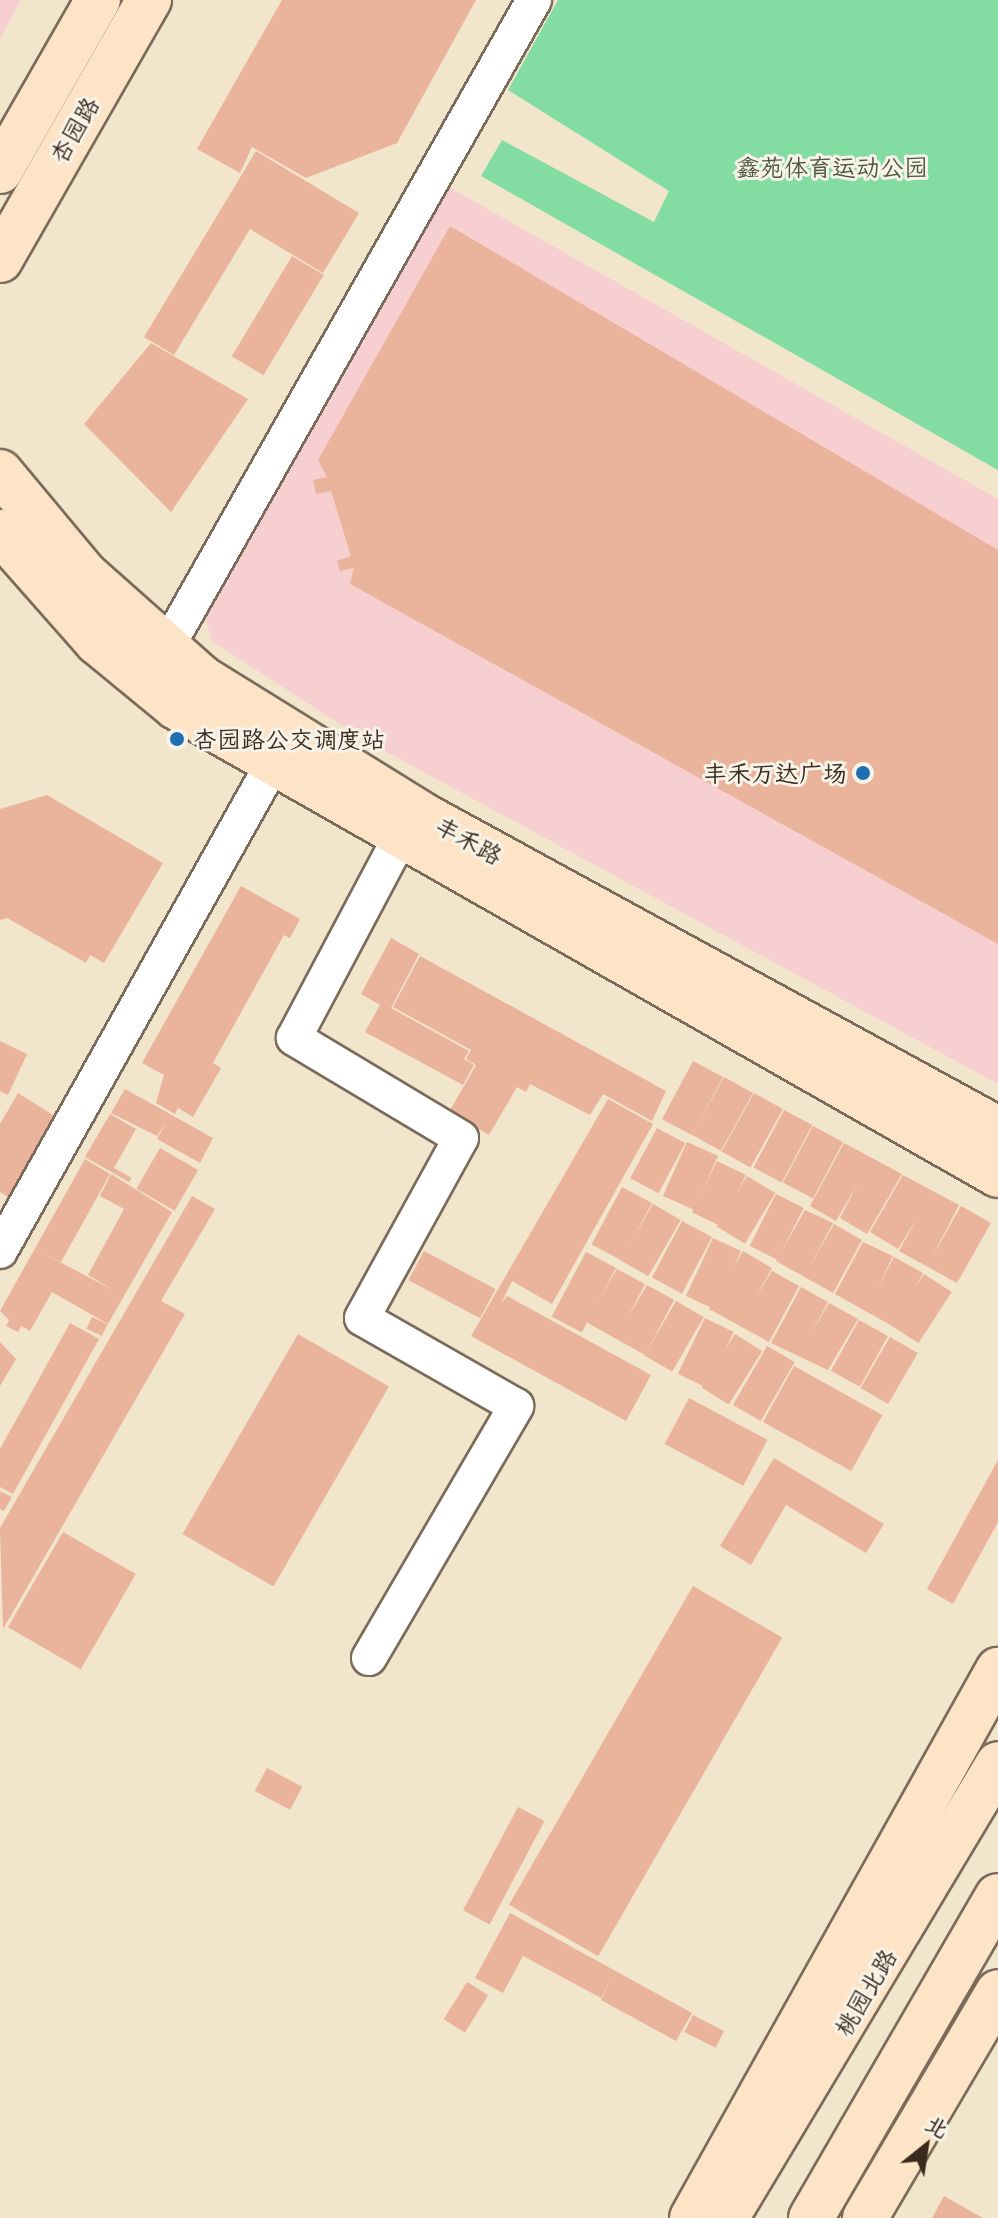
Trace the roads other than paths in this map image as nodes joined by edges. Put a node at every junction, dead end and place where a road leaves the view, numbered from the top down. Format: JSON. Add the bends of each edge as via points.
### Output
{"nodes":[{"id":1,"x":98,"y":0,"type":"edge"},
{"id":2,"x":149,"y":0,"type":"edge"},
{"id":3,"x":534,"y":0,"type":"edge"},
{"id":4,"x":0,"y":171,"type":"edge"},
{"id":5,"x":0,"y":260,"type":"edge"},
{"id":6,"x":0,"y":472,"type":"edge"},
{"id":7,"x":0,"y":532,"type":"edge"},
{"id":8,"x":167,"y":647,"type":"junction"},
{"id":9,"x":281,"y":749,"type":"junction"},
{"id":10,"x":400,"y":838,"type":"junction"},
{"id":11,"x":998,"y":1129,"type":"edge"},
{"id":12,"x":998,"y":1175,"type":"edge"},
{"id":13,"x":0,"y":1251,"type":"edge"},
{"id":14,"x":369,"y":1658,"type":"dead end"},
{"id":15,"x":998,"y":1670,"type":"edge"},
{"id":16,"x":998,"y":1764,"type":"edge"},
{"id":17,"x":998,"y":1896,"type":"edge"},
{"id":18,"x":998,"y":1992,"type":"edge"},
{"id":19,"x":692,"y":2218,"type":"edge"},
{"id":20,"x":726,"y":2218,"type":"edge"},
{"id":21,"x":811,"y":2218,"type":"edge"},
{"id":22,"x":865,"y":2218,"type":"edge"}],
"edges":[{"from":1,"to":4,"type":"main road","name":"杏园路"},
{"from":2,"to":5,"type":"main road","name":"杏园路"},
{"from":3,"to":8,"type":"street"},
{"from":6,"to":8,"type":"main road","name":"丰禾路","via":[[85,574]]},
{"from":7,"to":9,"type":"main road","name":"丰禾路","via":[[97,642],[176,707]]},
{"from":8,"to":9,"type":"main road","name":"丰禾路"},
{"from":9,"to":10,"type":"main road","name":"丰禾路"},
{"from":9,"to":11,"type":"main road","name":"丰禾路","via":[[428,818]]},
{"from":9,"to":13,"type":"street"},
{"from":10,"to":12,"type":"main road","name":"丰禾路"},
{"from":10,"to":14,"type":"street","via":[[294,1038],[461,1138],[362,1318],[516,1406]]},
{"from":15,"to":19,"type":"main road"},
{"from":16,"to":20,"type":"main road","name":"桃园北路"},
{"from":17,"to":21,"type":"main road"},
{"from":18,"to":22,"type":"main road"}]}
